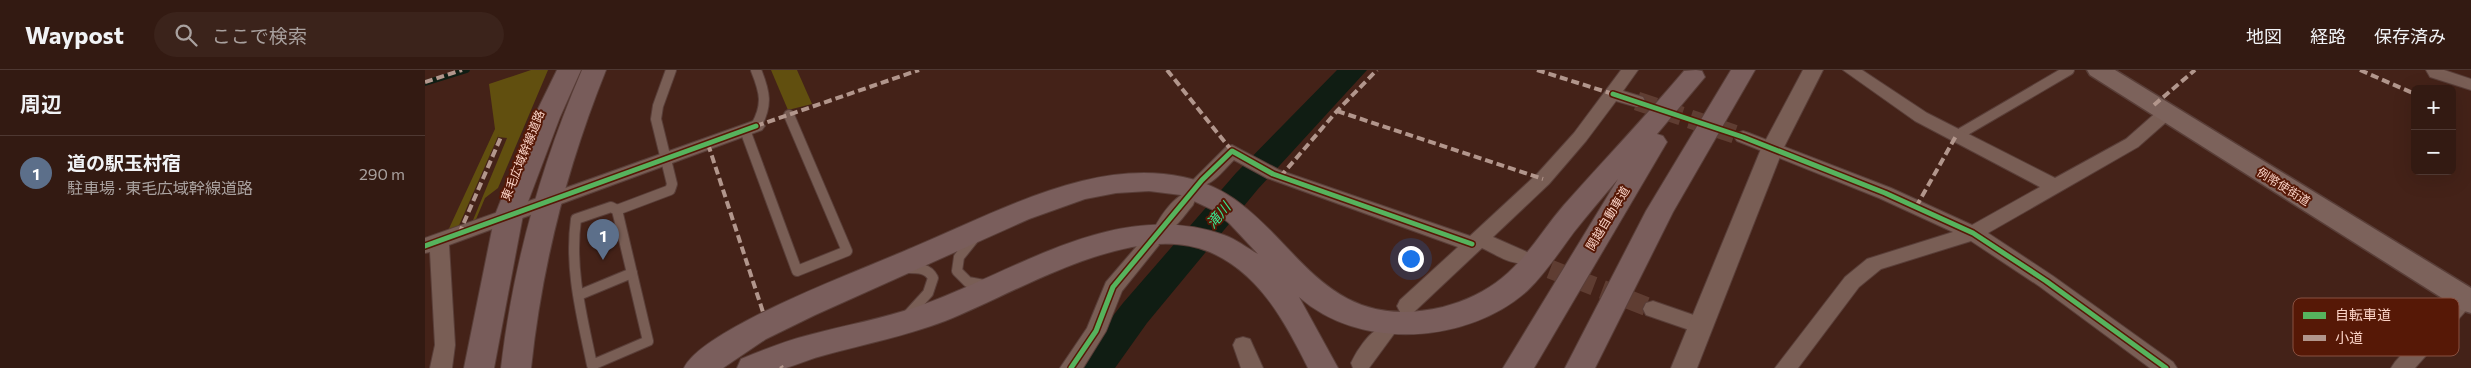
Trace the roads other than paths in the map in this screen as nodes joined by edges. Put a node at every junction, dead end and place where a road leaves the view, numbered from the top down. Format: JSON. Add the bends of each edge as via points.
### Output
{"nodes":[{"id":1,"x":569,"y":70,"type":"edge"},
{"id":2,"x":594,"y":70,"type":"edge"},
{"id":3,"x":671,"y":70,"type":"edge"},
{"id":4,"x":755,"y":70,"type":"edge"},
{"id":5,"x":1631,"y":70,"type":"edge"},
{"id":6,"x":1743,"y":70,"type":"edge"},
{"id":7,"x":1813,"y":70,"type":"edge"},
{"id":8,"x":1851,"y":70,"type":"edge"},
{"id":9,"x":2069,"y":70,"type":"edge"},
{"id":10,"x":2098,"y":70,"type":"edge"},
{"id":11,"x":2434,"y":70,"type":"edge"},
{"id":12,"x":1696,"y":74,"type":"edge"},
{"id":13,"x":2471,"y":85,"type":"edge"},
{"id":14,"x":1613,"y":94,"type":"junction"},
{"id":15,"x":1637,"y":102,"type":"tunnel mouth"},
{"id":16,"x":2166,"y":112,"type":"junction"},
{"id":17,"x":789,"y":115,"type":"dead end"},
{"id":18,"x":750,"y":128,"type":"junction"},
{"id":19,"x":1956,"y":136,"type":"junction"},
{"id":20,"x":1743,"y":138,"type":"tunnel mouth"},
{"id":21,"x":1772,"y":149,"type":"junction"},
{"id":22,"x":665,"y":159,"type":"junction"},
{"id":23,"x":2057,"y":187,"type":"junction"},
{"id":24,"x":1195,"y":190,"type":"junction"},
{"id":25,"x":546,"y":202,"type":"junction"},
{"id":26,"x":617,"y":210,"type":"junction"},
{"id":27,"x":509,"y":216,"type":"junction"},
{"id":28,"x":983,"y":228,"type":"junction"},
{"id":29,"x":1973,"y":233,"type":"junction"},
{"id":30,"x":1159,"y":235,"type":"junction"},
{"id":31,"x":1475,"y":241,"type":"junction"},
{"id":32,"x":432,"y":244,"type":"edge"},
{"id":33,"x":1520,"y":257,"type":"tunnel mouth"},
{"id":34,"x":632,"y":274,"type":"junction"},
{"id":35,"x":880,"y":274,"type":"junction"},
{"id":36,"x":1000,"y":283,"type":"junction"},
{"id":37,"x":579,"y":295,"type":"junction"},
{"id":38,"x":2468,"y":300,"type":"edge"},
{"id":39,"x":1407,"y":306,"type":"dead end"},
{"id":40,"x":1653,"y":309,"type":"tunnel mouth"},
{"id":41,"x":2459,"y":309,"type":"edge"},
{"id":42,"x":895,"y":326,"type":"junction"},
{"id":43,"x":1701,"y":326,"type":"junction"},
{"id":44,"x":1384,"y":334,"type":"dead end"},
{"id":45,"x":1243,"y":344,"type":"dead end"},
{"id":46,"x":2414,"y":356,"type":"edge"},
{"id":47,"x":1361,"y":364,"type":"dead end"},
{"id":48,"x":441,"y":368,"type":"edge"},
{"id":49,"x":479,"y":368,"type":"edge"},
{"id":50,"x":516,"y":368,"type":"edge"},
{"id":51,"x":699,"y":368,"type":"edge"},
{"id":52,"x":752,"y":368,"type":"edge"},
{"id":53,"x":1071,"y":368,"type":"edge"},
{"id":54,"x":1252,"y":368,"type":"edge"},
{"id":55,"x":1323,"y":368,"type":"edge"},
{"id":56,"x":1518,"y":368,"type":"edge"},
{"id":57,"x":1580,"y":368,"type":"edge"},
{"id":58,"x":1684,"y":368,"type":"edge"},
{"id":59,"x":1786,"y":368,"type":"edge"},
{"id":60,"x":2166,"y":368,"type":"edge"},
{"id":61,"x":2402,"y":368,"type":"edge"}],
"edges":[{"from":1,"to":27,"type":"highway","name":"東毛広域幹線道路"},
{"from":2,"to":25,"type":"highway"},
{"from":3,"to":22,"type":"lane","via":[[656,113]]},
{"from":4,"to":18,"type":"lane","via":[[767,103],[766,111]]},
{"from":5,"to":14,"type":"street"},
{"from":6,"to":57,"type":"highway","via":[[1660,211]]},
{"from":7,"to":21,"type":"street"},
{"from":8,"to":19,"type":"street","via":[[1921,117]]},
{"from":9,"to":19,"type":"lane"},
{"from":10,"to":16,"type":"main road","name":"例幣使街道"},
{"from":11,"to":13,"type":"street","via":[[2435,74]]},
{"from":12,"to":24,"type":"highway","via":[[1525,274],[1489,303],[1465,314],[1413,323],[1377,320],[1347,312],[1320,298],[1300,282],[1250,224],[1221,202]]},
{"from":12,"to":56,"type":"highway","name":"関越自動車道"},
{"from":14,"to":15,"type":"street"},
{"from":14,"to":31,"type":"street","via":[[1543,179]]},
{"from":16,"to":23,"type":"street","via":[[2132,143]]},
{"from":16,"to":38,"type":"main road","name":"例幣使街道"},
{"from":17,"to":18,"type":"lane","via":[[847,251],[797,271]]},
{"from":18,"to":22,"type":"street"},
{"from":19,"to":23,"type":"street"},
{"from":20,"to":21,"type":"street"},
{"from":21,"to":29,"type":"street","via":[[1885,193]]},
{"from":21,"to":43,"type":"street"},
{"from":22,"to":25,"type":"street"},
{"from":22,"to":26,"type":"lane","via":[[672,184],[670,190]]},
{"from":23,"to":29,"type":"street"},
{"from":24,"to":28,"type":"highway","via":[[1156,181],[1100,186],[1045,203]]},
{"from":24,"to":30,"type":"street"},
{"from":24,"to":31,"type":"street","via":[[1232,151],[1273,174]]},
{"from":25,"to":27,"type":"street"},
{"from":25,"to":50,"type":"highway","via":[[525,303]]},
{"from":26,"to":34,"type":"lane"},
{"from":26,"to":37,"type":"lane","via":[[611,207],[576,219],[573,234]]},
{"from":27,"to":32,"type":"street"},
{"from":27,"to":49,"type":"highway","name":"東毛広域幹線道路"},
{"from":28,"to":35,"type":"highway"},
{"from":28,"to":36,"type":"lane","via":[[957,260],[957,270],[968,283]]},
{"from":29,"to":59,"type":"street","via":[[1874,264],[1852,282]]},
{"from":29,"to":60,"type":"street"},
{"from":30,"to":36,"type":"highway","via":[[1105,242]]},
{"from":30,"to":53,"type":"street","via":[[1113,287],[1096,331]]},
{"from":30,"to":55,"type":"highway","via":[[1188,236],[1229,248],[1254,266],[1277,290],[1298,320]]},
{"from":31,"to":33,"type":"street"},
{"from":31,"to":39,"type":"street"},
{"from":32,"to":48,"type":"street","via":[[445,345]]},
{"from":34,"to":37,"type":"lane"},
{"from":34,"to":37,"type":"lane","via":[[648,341],[592,365]]},
{"from":35,"to":42,"type":"lane","via":[[893,269],[918,268],[928,272],[933,280],[926,298]]},
{"from":35,"to":51,"type":"highway","via":[[761,327]]},
{"from":36,"to":42,"type":"highway","via":[[946,308]]},
{"from":38,"to":41,"type":"street"},
{"from":40,"to":43,"type":"street"},
{"from":42,"to":52,"type":"highway","via":[[805,347]]},
{"from":43,"to":58,"type":"street"},
{"from":44,"to":47,"type":"street"},
{"from":45,"to":54,"type":"street"},
{"from":46,"to":61,"type":"street"}]}
